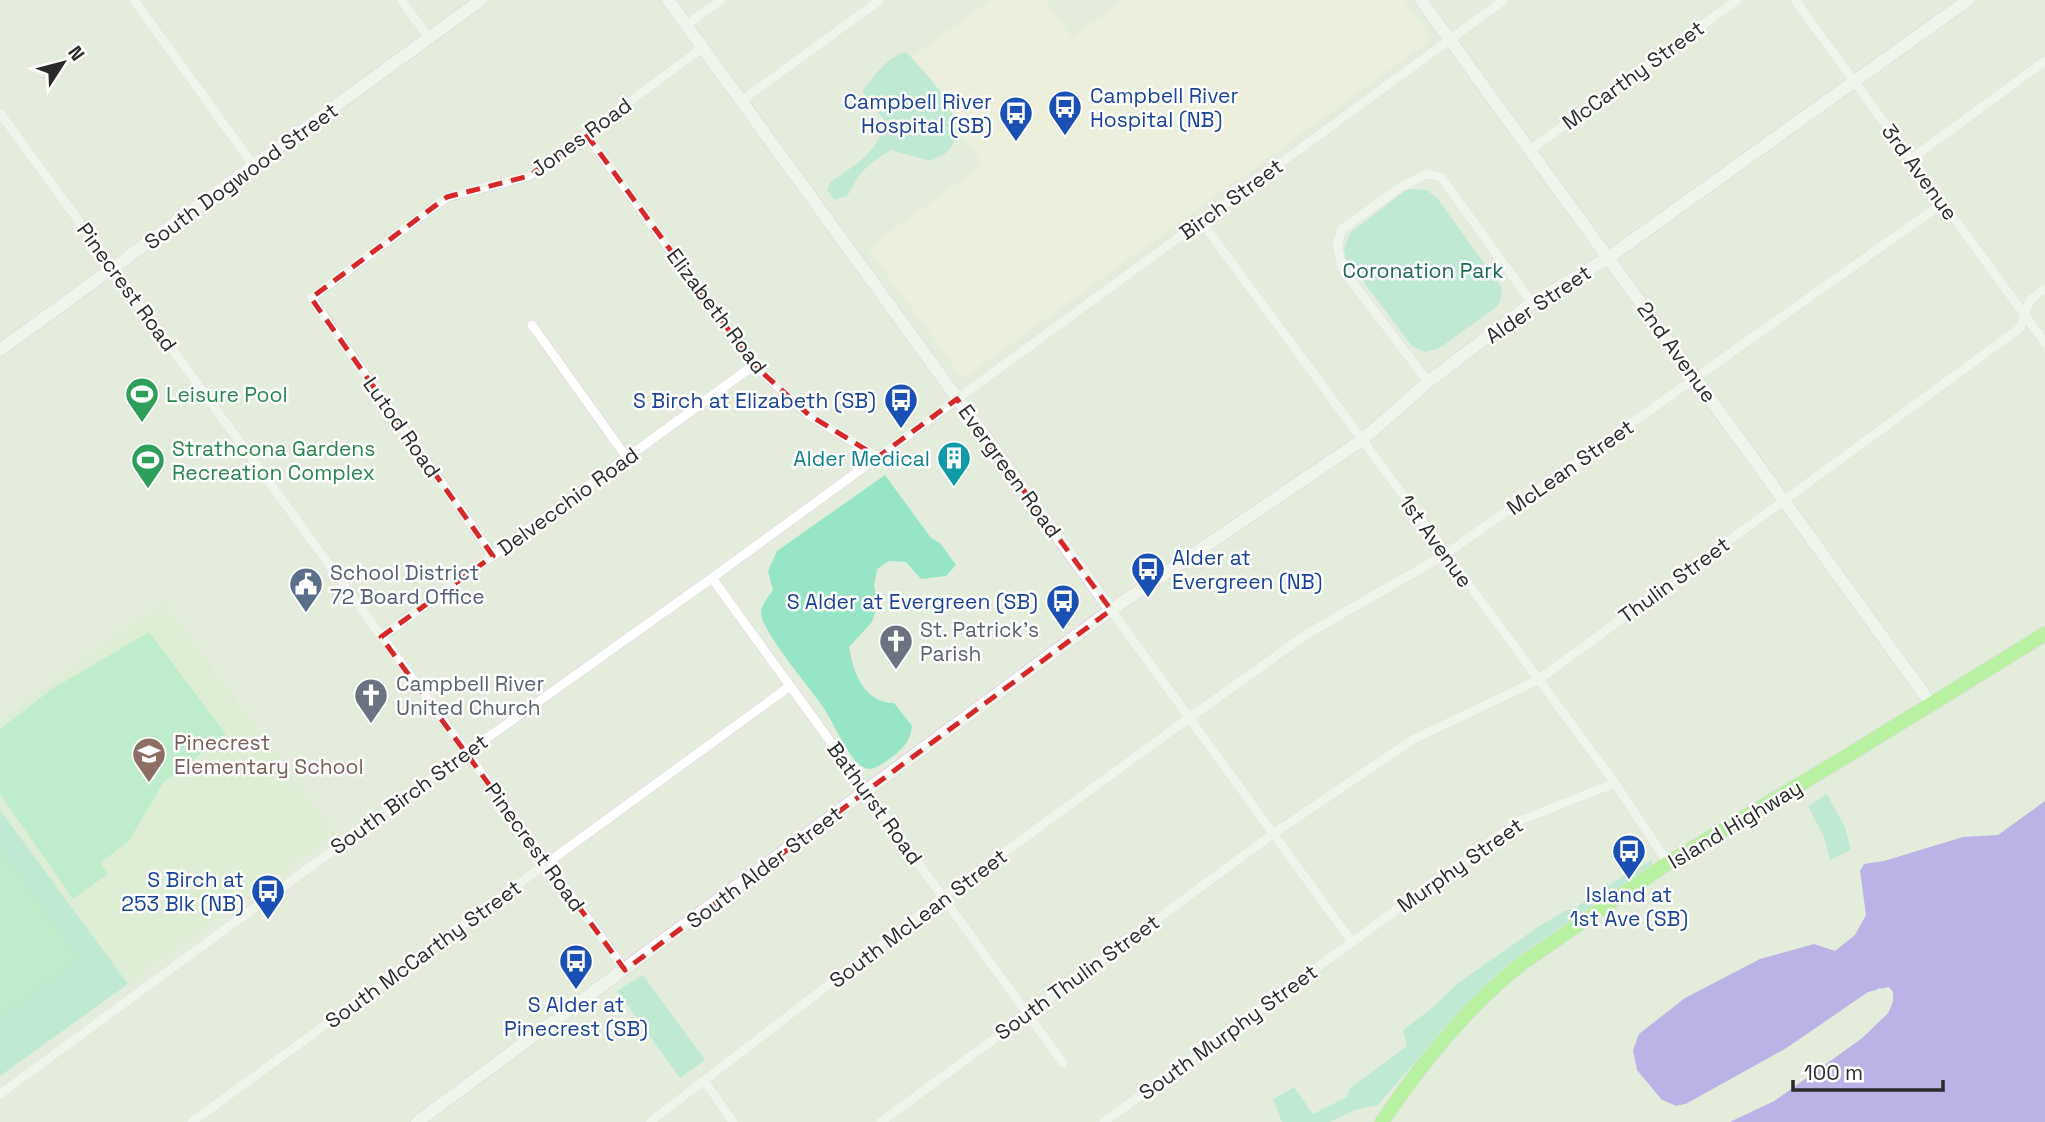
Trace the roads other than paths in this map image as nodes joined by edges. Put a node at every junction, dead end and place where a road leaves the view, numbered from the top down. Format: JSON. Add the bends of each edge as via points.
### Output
{"nodes":[{"id":1,"x":134,"y":0,"type":"edge"},
{"id":2,"x":401,"y":0,"type":"edge"},
{"id":3,"x":481,"y":0,"type":"edge"},
{"id":4,"x":668,"y":0,"type":"edge"},
{"id":5,"x":721,"y":0,"type":"edge"},
{"id":6,"x":880,"y":0,"type":"edge"},
{"id":7,"x":1421,"y":0,"type":"edge"},
{"id":8,"x":1504,"y":0,"type":"edge"},
{"id":9,"x":1737,"y":0,"type":"edge"},
{"id":10,"x":1795,"y":0,"type":"edge"},
{"id":11,"x":1968,"y":0,"type":"edge"},
{"id":12,"x":686,"y":25,"type":"junction"},
{"id":13,"x":430,"y":39,"type":"junction"},
{"id":14,"x":1450,"y":40,"type":"junction"},
{"id":15,"x":702,"y":48,"type":"junction"},
{"id":16,"x":2045,"y":61,"type":"edge"},
{"id":17,"x":1854,"y":82,"type":"junction"},
{"id":18,"x":741,"y":101,"type":"junction"},
{"id":19,"x":0,"y":113,"type":"edge"},
{"id":20,"x":586,"y":134,"type":"junction"},
{"id":21,"x":1530,"y":150,"type":"junction"},
{"id":22,"x":1910,"y":159,"type":"junction"},
{"id":23,"x":254,"y":166,"type":"junction"},
{"id":24,"x":1943,"y":203,"type":"junction"},
{"id":25,"x":1201,"y":221,"type":"junction"},
{"id":26,"x":1608,"y":258,"type":"junction"},
{"id":27,"x":113,"y":269,"type":"junction"},
{"id":28,"x":2045,"y":289,"type":"edge"},
{"id":29,"x":311,"y":298,"type":"joint"},
{"id":30,"x":1532,"y":303,"type":"junction"},
{"id":31,"x":2024,"y":315,"type":"junction"},
{"id":32,"x":532,"y":325,"type":"dead end"},
{"id":33,"x":2045,"y":343,"type":"edge"},
{"id":34,"x":0,"y":350,"type":"edge"},
{"id":35,"x":754,"y":365,"type":"junction"},
{"id":36,"x":1695,"y":378,"type":"junction"},
{"id":37,"x":1428,"y":382,"type":"junction"},
{"id":38,"x":957,"y":399,"type":"junction"},
{"id":39,"x":1362,"y":440,"type":"junction"},
{"id":40,"x":878,"y":457,"type":"junction"},
{"id":41,"x":627,"y":458,"type":"junction"},
{"id":42,"x":1784,"y":500,"type":"junction"},
{"id":43,"x":1446,"y":555,"type":"junction"},
{"id":44,"x":493,"y":556,"type":"junction"},
{"id":45,"x":712,"y":578,"type":"junction"},
{"id":46,"x":1111,"y":610,"type":"junction"},
{"id":47,"x":2045,"y":634,"type":"edge"},
{"id":48,"x":381,"y":636,"type":"junction"},
{"id":49,"x":1538,"y":680,"type":"junction"},
{"id":50,"x":790,"y":686,"type":"junction"},
{"id":51,"x":1932,"y":705,"type":"junction"},
{"id":52,"x":1189,"y":718,"type":"junction"},
{"id":53,"x":466,"y":752,"type":"junction"},
{"id":54,"x":1615,"y":783,"type":"junction"},
{"id":55,"x":866,"y":791,"type":"junction"},
{"id":56,"x":1273,"y":834,"type":"junction"},
{"id":57,"x":547,"y":863,"type":"junction"},
{"id":58,"x":1668,"y":863,"type":"junction"},
{"id":59,"x":943,"y":897,"type":"junction"},
{"id":60,"x":1352,"y":942,"type":"junction"},
{"id":61,"x":625,"y":970,"type":"junction"},
{"id":62,"x":1027,"y":1013,"type":"junction"},
{"id":63,"x":1063,"y":1063,"type":"dead end"},
{"id":64,"x":705,"y":1082,"type":"junction"},
{"id":65,"x":0,"y":1094,"type":"edge"},
{"id":66,"x":192,"y":1122,"type":"edge"},
{"id":67,"x":417,"y":1122,"type":"edge"},
{"id":68,"x":650,"y":1122,"type":"edge"},
{"id":69,"x":733,"y":1122,"type":"edge"},
{"id":70,"x":881,"y":1122,"type":"edge"},
{"id":71,"x":1104,"y":1122,"type":"edge"},
{"id":72,"x":1382,"y":1122,"type":"edge"}],
"edges":[{"from":1,"to":23,"type":"street"},
{"from":2,"to":13,"type":"street"},
{"from":3,"to":13,"type":"street","name":"South Dogwood Street"},
{"from":4,"to":12,"type":"street","name":"Evergreen Road"},
{"from":5,"to":12,"type":"street"},
{"from":6,"to":18,"type":"street"},
{"from":7,"to":14,"type":"street","name":"2nd Avenue"},
{"from":8,"to":14,"type":"street","name":"Birch Street"},
{"from":9,"to":21,"type":"street","name":"McCarthy Street"},
{"from":10,"to":17,"type":"street","name":"3rd Avenue"},
{"from":11,"to":17,"type":"street","name":"Alder Street"},
{"from":12,"to":15,"type":"street","name":"Evergreen Road"},
{"from":13,"to":23,"type":"street","name":"South Dogwood Street"},
{"from":14,"to":21,"type":"street","name":"2nd Avenue"},
{"from":14,"to":25,"type":"street","name":"Birch Street"},
{"from":15,"to":18,"type":"street","name":"Evergreen Road"},
{"from":15,"to":20,"type":"street","name":"Jones Road"},
{"from":16,"to":22,"type":"street"},
{"from":17,"to":22,"type":"street","name":"3rd Avenue"},
{"from":17,"to":26,"type":"street","name":"Alder Street"},
{"from":18,"to":38,"type":"street","name":"Evergreen Road"},
{"from":19,"to":27,"type":"street","name":"Pinecrest Road"},
{"from":20,"to":29,"type":"street","name":"Jones Road","via":[[529,176],[447,197]]},
{"from":20,"to":35,"type":"street","name":"Elizabeth Road"},
{"from":21,"to":26,"type":"street","name":"2nd Avenue"},
{"from":22,"to":24,"type":"street","name":"3rd Avenue"},
{"from":23,"to":27,"type":"street","name":"South Dogwood Street"},
{"from":24,"to":31,"type":"street","name":"3rd Avenue"},
{"from":24,"to":36,"type":"street","name":"McLean Street"},
{"from":25,"to":38,"type":"street","name":"Birch Street"},
{"from":25,"to":39,"type":"street","name":"1st Avenue"},
{"from":26,"to":30,"type":"street","name":"Alder Street"},
{"from":26,"to":36,"type":"street","name":"2nd Avenue"},
{"from":27,"to":34,"type":"street","name":"South Dogwood Street"},
{"from":27,"to":48,"type":"street","name":"Pinecrest Road"},
{"from":28,"to":31,"type":"street","name":"Thulin Street","via":[[2030,300]]},
{"from":29,"to":44,"type":"street","name":"Lutod Road"},
{"from":30,"to":37,"type":"street","name":"Alder Street"},
{"from":30,"to":37,"type":"street","via":[[1441,177],[1426,174],[1401,187],[1342,229],[1337,246],[1343,270]]},
{"from":31,"to":33,"type":"street","name":"3rd Avenue"},
{"from":31,"to":42,"type":"street","name":"Thulin Street","via":[[2020,328]]},
{"from":32,"to":41,"type":"street"},
{"from":35,"to":40,"type":"street","name":"Elizabeth Road","via":[[809,415]]},
{"from":35,"to":41,"type":"street","name":"Delvecchio Road"},
{"from":36,"to":42,"type":"street","name":"2nd Avenue"},
{"from":36,"to":43,"type":"street","name":"McLean Street"},
{"from":37,"to":39,"type":"street","name":"Alder Street"},
{"from":38,"to":40,"type":"street","name":"South Birch Street"},
{"from":38,"to":46,"type":"street","name":"Evergreen Road"},
{"from":39,"to":43,"type":"street","name":"1st Avenue"},
{"from":39,"to":46,"type":"street","name":"Alder Street"},
{"from":40,"to":45,"type":"street","name":"South Birch Street"},
{"from":41,"to":44,"type":"street","name":"Delvecchio Road"},
{"from":42,"to":49,"type":"street","name":"Thulin Street"},
{"from":42,"to":51,"type":"street","name":"2nd Avenue"},
{"from":43,"to":49,"type":"street","name":"1st Avenue"},
{"from":43,"to":52,"type":"street","name":"McLean Street","via":[[1307,634]]},
{"from":44,"to":48,"type":"street","name":"Delvecchio Road"},
{"from":45,"to":50,"type":"street","name":"Bathurst Road"},
{"from":45,"to":53,"type":"street","name":"South Birch Street"},
{"from":46,"to":52,"type":"street","name":"Evergreen Road"},
{"from":46,"to":55,"type":"street","name":"South Alder Street"},
{"from":47,"to":51,"type":"main road","name":"Island Highway"},
{"from":48,"to":53,"type":"street","name":"Pinecrest Road"},
{"from":49,"to":54,"type":"street","name":"1st Avenue"},
{"from":49,"to":56,"type":"street","name":"Thulin Street","via":[[1414,738]]},
{"from":50,"to":55,"type":"street","name":"Bathurst Road"},
{"from":50,"to":57,"type":"street","name":"South McCarthy Street"},
{"from":51,"to":58,"type":"main road","name":"Island Highway"},
{"from":52,"to":56,"type":"street","name":"Evergreen Road"},
{"from":52,"to":59,"type":"street","name":"South McLean Street"},
{"from":53,"to":57,"type":"street","name":"Pinecrest Road"},
{"from":53,"to":65,"type":"street","name":"South Birch Street"},
{"from":54,"to":58,"type":"street","name":"1st Avenue"},
{"from":54,"to":60,"type":"street","name":"Murphy Street","via":[[1519,821]]},
{"from":55,"to":59,"type":"street","name":"Bathurst Road"},
{"from":55,"to":61,"type":"street","name":"South Alder Street"},
{"from":56,"to":60,"type":"street","name":"Evergreen Road"},
{"from":56,"to":62,"type":"street","name":"South Thulin Street"},
{"from":57,"to":61,"type":"street","name":"Pinecrest Road"},
{"from":57,"to":66,"type":"street","name":"South McCarthy Street"},
{"from":58,"to":72,"type":"main road","name":"Island Highway","via":[[1500,980],[1444,1040]]},
{"from":59,"to":62,"type":"street","name":"Bathurst Road"},
{"from":59,"to":64,"type":"street","name":"South McLean Street"},
{"from":60,"to":71,"type":"street","name":"South Murphy Street"},
{"from":61,"to":67,"type":"street","name":"South Alder Street"},
{"from":62,"to":63,"type":"street","name":"Bathurst Road"},
{"from":62,"to":70,"type":"street","name":"South Thulin Street"},
{"from":64,"to":68,"type":"street","name":"South McLean Street"},
{"from":64,"to":69,"type":"street"}]}
